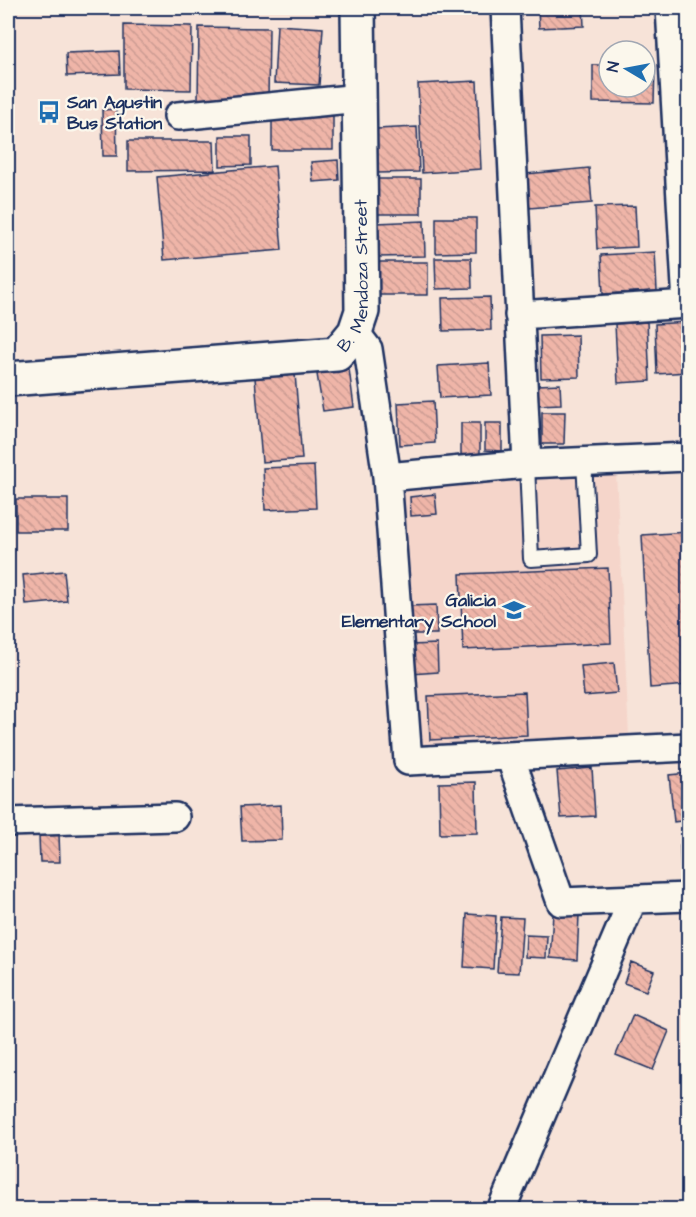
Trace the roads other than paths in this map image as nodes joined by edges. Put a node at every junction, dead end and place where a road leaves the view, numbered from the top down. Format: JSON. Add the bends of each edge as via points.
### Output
{"nodes":[{"id":1,"x":358,"y":8,"type":"edge"},
{"id":2,"x":505,"y":8,"type":"edge"},
{"id":3,"x":670,"y":8,"type":"edge"},
{"id":4,"x":360,"y":98,"type":"junction"},
{"id":5,"x":178,"y":116,"type":"dead end"},
{"id":6,"x":688,"y":304,"type":"edge"},
{"id":7,"x":519,"y":315,"type":"junction"},
{"id":8,"x":355,"y":332,"type":"junction"},
{"id":9,"x":8,"y":379,"type":"edge"},
{"id":10,"x":688,"y":457,"type":"edge"},
{"id":11,"x":584,"y":461,"type":"junction"},
{"id":12,"x":527,"y":464,"type":"junction"},
{"id":13,"x":387,"y":477,"type":"junction"},
{"id":14,"x":688,"y":747,"type":"edge"},
{"id":15,"x":510,"y":756,"type":"junction"},
{"id":16,"x":175,"y":817,"type":"dead end"},
{"id":17,"x":8,"y":822,"type":"edge"},
{"id":18,"x":688,"y":897,"type":"edge"},
{"id":19,"x":633,"y":899,"type":"junction"},
{"id":20,"x":501,"y":1209,"type":"edge"}],
"edges":[{"from":1,"to":4,"type":"street","name":"B. Mendoza Street"},
{"from":2,"to":7,"type":"street"},
{"from":3,"to":6,"type":"street"},
{"from":4,"to":5,"type":"street"},
{"from":4,"to":8,"type":"street","name":"B. Mendoza Street","via":[[362,311]]},
{"from":6,"to":7,"type":"street"},
{"from":7,"to":12,"type":"street"},
{"from":8,"to":9,"type":"street","name":"B. Mendoza Street","via":[[337,354]]},
{"from":8,"to":13,"type":"street","via":[[368,349]]},
{"from":10,"to":11,"type":"street"},
{"from":11,"to":12,"type":"street"},
{"from":11,"to":12,"type":"lane","via":[[589,555],[531,559]]},
{"from":12,"to":13,"type":"street"},
{"from":13,"to":15,"type":"street","via":[[408,761]]},
{"from":14,"to":15,"type":"street"},
{"from":15,"to":19,"type":"street","via":[[561,902]]},
{"from":16,"to":17,"type":"street"},
{"from":18,"to":19,"type":"street"},
{"from":19,"to":20,"type":"street"}]}
